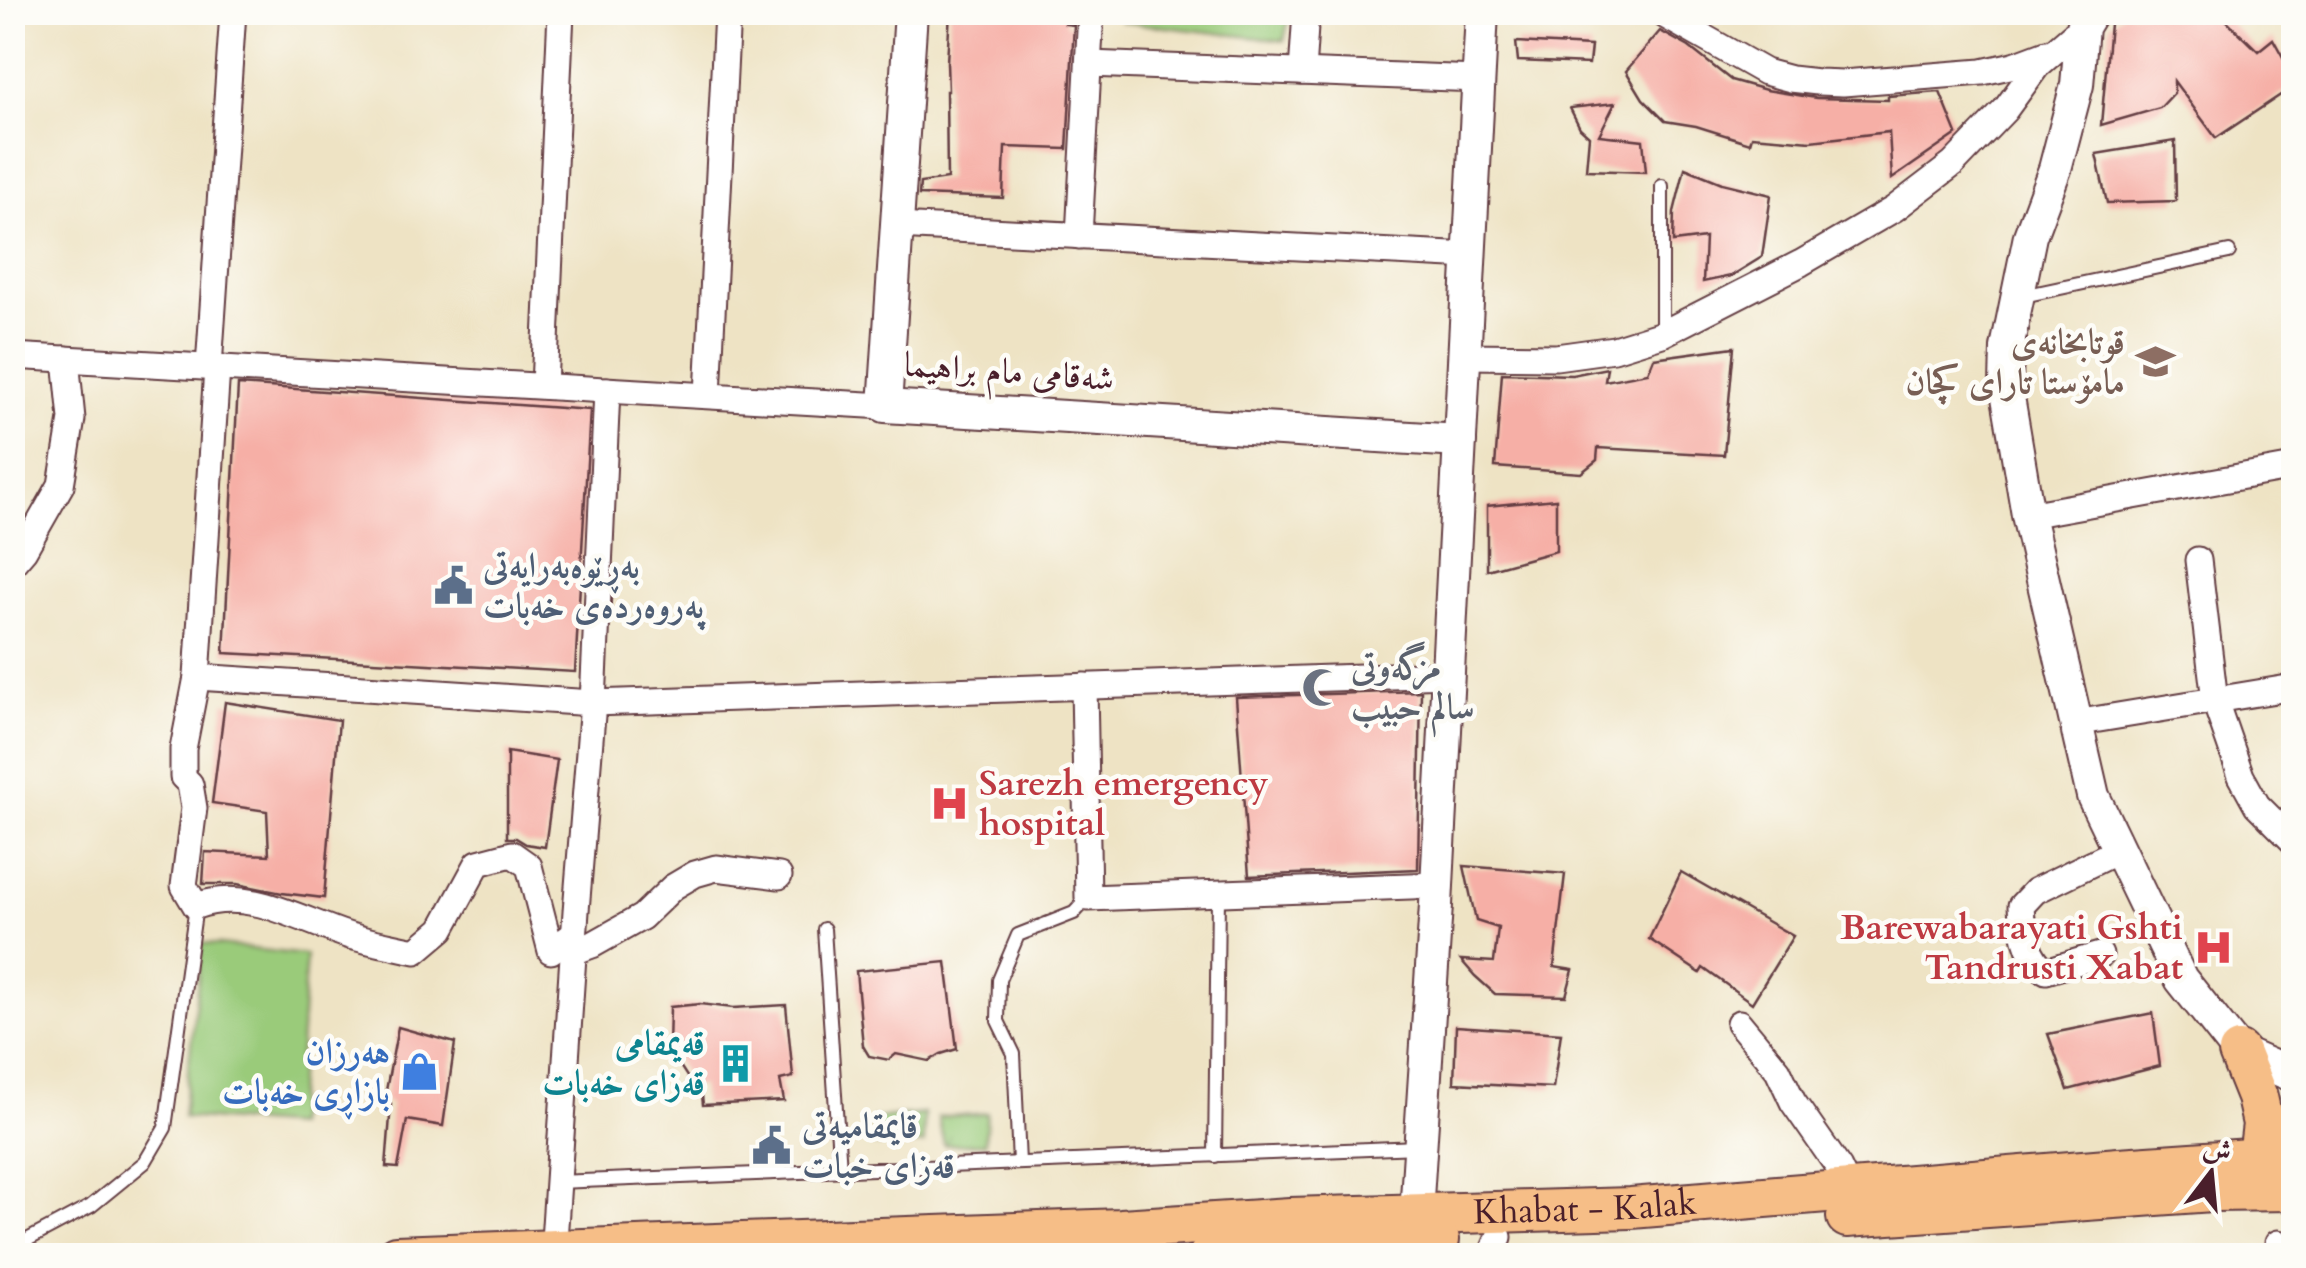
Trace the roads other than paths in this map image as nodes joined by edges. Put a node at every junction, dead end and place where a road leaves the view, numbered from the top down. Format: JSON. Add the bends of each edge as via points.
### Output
{"nodes":[{"id":1,"x":233,"y":12,"type":"edge"},
{"id":2,"x":560,"y":12,"type":"edge"},
{"id":3,"x":727,"y":12,"type":"edge"},
{"id":4,"x":911,"y":12,"type":"edge"},
{"id":5,"x":1091,"y":12,"type":"edge"},
{"id":6,"x":1306,"y":12,"type":"edge"},
{"id":7,"x":1482,"y":12,"type":"edge"},
{"id":8,"x":1666,"y":16,"type":"dead end"},
{"id":9,"x":2087,"y":20,"type":"edge"},
{"id":10,"x":2055,"y":50,"type":"junction"},
{"id":11,"x":1089,"y":64,"type":"junction"},
{"id":12,"x":1302,"y":72,"type":"junction"},
{"id":13,"x":1478,"y":79,"type":"junction"},
{"id":14,"x":1662,"y":186,"type":"dead end"},
{"id":15,"x":897,"y":226,"type":"junction"},
{"id":16,"x":1079,"y":236,"type":"junction"},
{"id":17,"x":2229,"y":252,"type":"dead end"},
{"id":18,"x":1471,"y":256,"type":"junction"},
{"id":19,"x":2016,"y":297,"type":"junction"},
{"id":20,"x":1662,"y":334,"type":"junction"},
{"id":21,"x":12,"y":356,"type":"edge"},
{"id":22,"x":1464,"y":356,"type":"junction"},
{"id":23,"x":66,"y":359,"type":"junction"},
{"id":24,"x":213,"y":367,"type":"junction"},
{"id":25,"x":544,"y":386,"type":"junction"},
{"id":26,"x":607,"y":390,"type":"junction"},
{"id":27,"x":708,"y":396,"type":"junction"},
{"id":28,"x":885,"y":406,"type":"junction"},
{"id":29,"x":1460,"y":441,"type":"junction"},
{"id":30,"x":2294,"y":467,"type":"edge"},
{"id":31,"x":2028,"y":515,"type":"junction"},
{"id":32,"x":2198,"y":560,"type":"dead end"},
{"id":33,"x":12,"y":564,"type":"edge"},
{"id":34,"x":1448,"y":674,"type":"junction"},
{"id":35,"x":197,"y":677,"type":"junction"},
{"id":36,"x":1084,"y":686,"type":"junction"},
{"id":37,"x":2294,"y":686,"type":"edge"},
{"id":38,"x":2216,"y":701,"type":"junction"},
{"id":39,"x":593,"y":703,"type":"junction"},
{"id":40,"x":2075,"y":723,"type":"junction"},
{"id":41,"x":2294,"y":842,"type":"edge"},
{"id":42,"x":2118,"y":850,"type":"junction"},
{"id":43,"x":779,"y":876,"type":"dead end"},
{"id":44,"x":1437,"y":885,"type":"junction"},
{"id":45,"x":1218,"y":895,"type":"junction"},
{"id":46,"x":1088,"y":898,"type":"junction"},
{"id":47,"x":196,"y":906,"type":"junction"},
{"id":48,"x":824,"y":929,"type":"dead end"},
{"id":49,"x":574,"y":943,"type":"junction"},
{"id":50,"x":2100,"y":956,"type":"dead end"},
{"id":51,"x":1739,"y":1023,"type":"dead end"},
{"id":52,"x":2240,"y":1052,"type":"junction"},
{"id":53,"x":2294,"y":1076,"type":"edge"},
{"id":54,"x":1420,"y":1147,"type":"junction"},
{"id":55,"x":1215,"y":1156,"type":"junction"},
{"id":56,"x":2276,"y":1157,"type":"edge"},
{"id":57,"x":1019,"y":1164,"type":"junction"},
{"id":58,"x":840,"y":1170,"type":"junction"},
{"id":59,"x":557,"y":1182,"type":"junction"},
{"id":60,"x":1850,"y":1189,"type":"junction"},
{"id":61,"x":2294,"y":1190,"type":"edge"},
{"id":62,"x":1416,"y":1214,"type":"junction"},
{"id":63,"x":1495,"y":1246,"type":"edge"},
{"id":64,"x":12,"y":1248,"type":"edge"},
{"id":65,"x":553,"y":1252,"type":"edge"},
{"id":66,"x":396,"y":1256,"type":"edge"},
{"id":67,"x":1209,"y":1256,"type":"edge"}],
"edges":[{"from":1,"to":24,"type":"street"},
{"from":2,"to":25,"type":"street"},
{"from":3,"to":27,"type":"street"},
{"from":4,"to":15,"type":"street","name":"شەقامی مام براهیما"},
{"from":5,"to":11,"type":"street"},
{"from":6,"to":12,"type":"street"},
{"from":7,"to":13,"type":"street"},
{"from":8,"to":10,"type":"street","via":[[1766,72],[1818,82],[1982,72]]},
{"from":9,"to":10,"type":"street"},
{"from":9,"to":19,"type":"street","via":[[2068,125]]},
{"from":10,"to":20,"type":"street","via":[[1952,164],[1894,209]]},
{"from":11,"to":12,"type":"street"},
{"from":11,"to":16,"type":"street"},
{"from":12,"to":13,"type":"street"},
{"from":13,"to":18,"type":"street"},
{"from":14,"to":20,"type":"lane"},
{"from":15,"to":16,"type":"street"},
{"from":15,"to":28,"type":"street","name":"شەقامی مام براهیما"},
{"from":16,"to":18,"type":"street"},
{"from":17,"to":19,"type":"lane"},
{"from":18,"to":22,"type":"street"},
{"from":19,"to":31,"type":"street","via":[[2006,385]]},
{"from":20,"to":22,"type":"street","via":[[1578,355]]},
{"from":21,"to":23,"type":"street"},
{"from":22,"to":29,"type":"street"},
{"from":23,"to":24,"type":"street"},
{"from":23,"to":33,"type":"street","via":[[72,419],[61,485]]},
{"from":24,"to":25,"type":"street"},
{"from":24,"to":35,"type":"street"},
{"from":25,"to":26,"type":"street"},
{"from":26,"to":27,"type":"street"},
{"from":26,"to":39,"type":"street"},
{"from":27,"to":28,"type":"street"},
{"from":28,"to":29,"type":"street","name":"شەقامی مام براهیما"},
{"from":29,"to":34,"type":"street"},
{"from":30,"to":31,"type":"street"},
{"from":31,"to":40,"type":"street"},
{"from":32,"to":38,"type":"street"},
{"from":34,"to":36,"type":"street"},
{"from":34,"to":44,"type":"street"},
{"from":35,"to":39,"type":"street"},
{"from":35,"to":47,"type":"street","via":[[183,749],[183,777],[194,808],[184,886]]},
{"from":36,"to":39,"type":"street"},
{"from":36,"to":46,"type":"street"},
{"from":37,"to":38,"type":"street"},
{"from":38,"to":40,"type":"street"},
{"from":38,"to":41,"type":"street","via":[[2257,805]]},
{"from":39,"to":49,"type":"street"},
{"from":40,"to":42,"type":"street","via":[[2092,796]]},
{"from":42,"to":50,"type":"street","via":[[2035,890],[2022,906],[2034,962],[2046,970]]},
{"from":42,"to":52,"type":"street","via":[[2182,979]]},
{"from":43,"to":49,"type":"street","via":[[716,868],[694,874],[642,917],[592,945]]},
{"from":44,"to":45,"type":"street"},
{"from":44,"to":54,"type":"street"},
{"from":45,"to":46,"type":"street"},
{"from":45,"to":55,"type":"lane"},
{"from":46,"to":57,"type":"lane","via":[[1074,913],[1018,935],[999,980],[998,1021],[1014,1054]]},
{"from":47,"to":49,"type":"street","via":[[212,900],[270,904],[349,936],[416,951],[442,929],[478,863],[512,854],[529,866],[551,952]]},
{"from":47,"to":64,"type":"lane","via":[[165,1128],[145,1162],[90,1206]]},
{"from":48,"to":58,"type":"lane"},
{"from":49,"to":59,"type":"street"},
{"from":51,"to":60,"type":"street","via":[[1778,1070]]},
{"from":52,"to":53,"type":"street"},
{"from":52,"to":56,"type":"main road"},
{"from":54,"to":55,"type":"lane"},
{"from":54,"to":62,"type":"street"},
{"from":55,"to":57,"type":"lane"},
{"from":56,"to":60,"type":"main road","name":"Khabat - Kalak"},
{"from":57,"to":58,"type":"lane"},
{"from":58,"to":59,"type":"lane"},
{"from":59,"to":65,"type":"street"},
{"from":60,"to":62,"type":"main road","name":"Khabat - Kalak","via":[[1631,1208]]},
{"from":61,"to":63,"type":"main road"},
{"from":62,"to":65,"type":"main road","name":"Khabat - Kalak"},
{"from":63,"to":67,"type":"main road"},
{"from":65,"to":66,"type":"main road","name":"Khabat - Kalak"}]}
